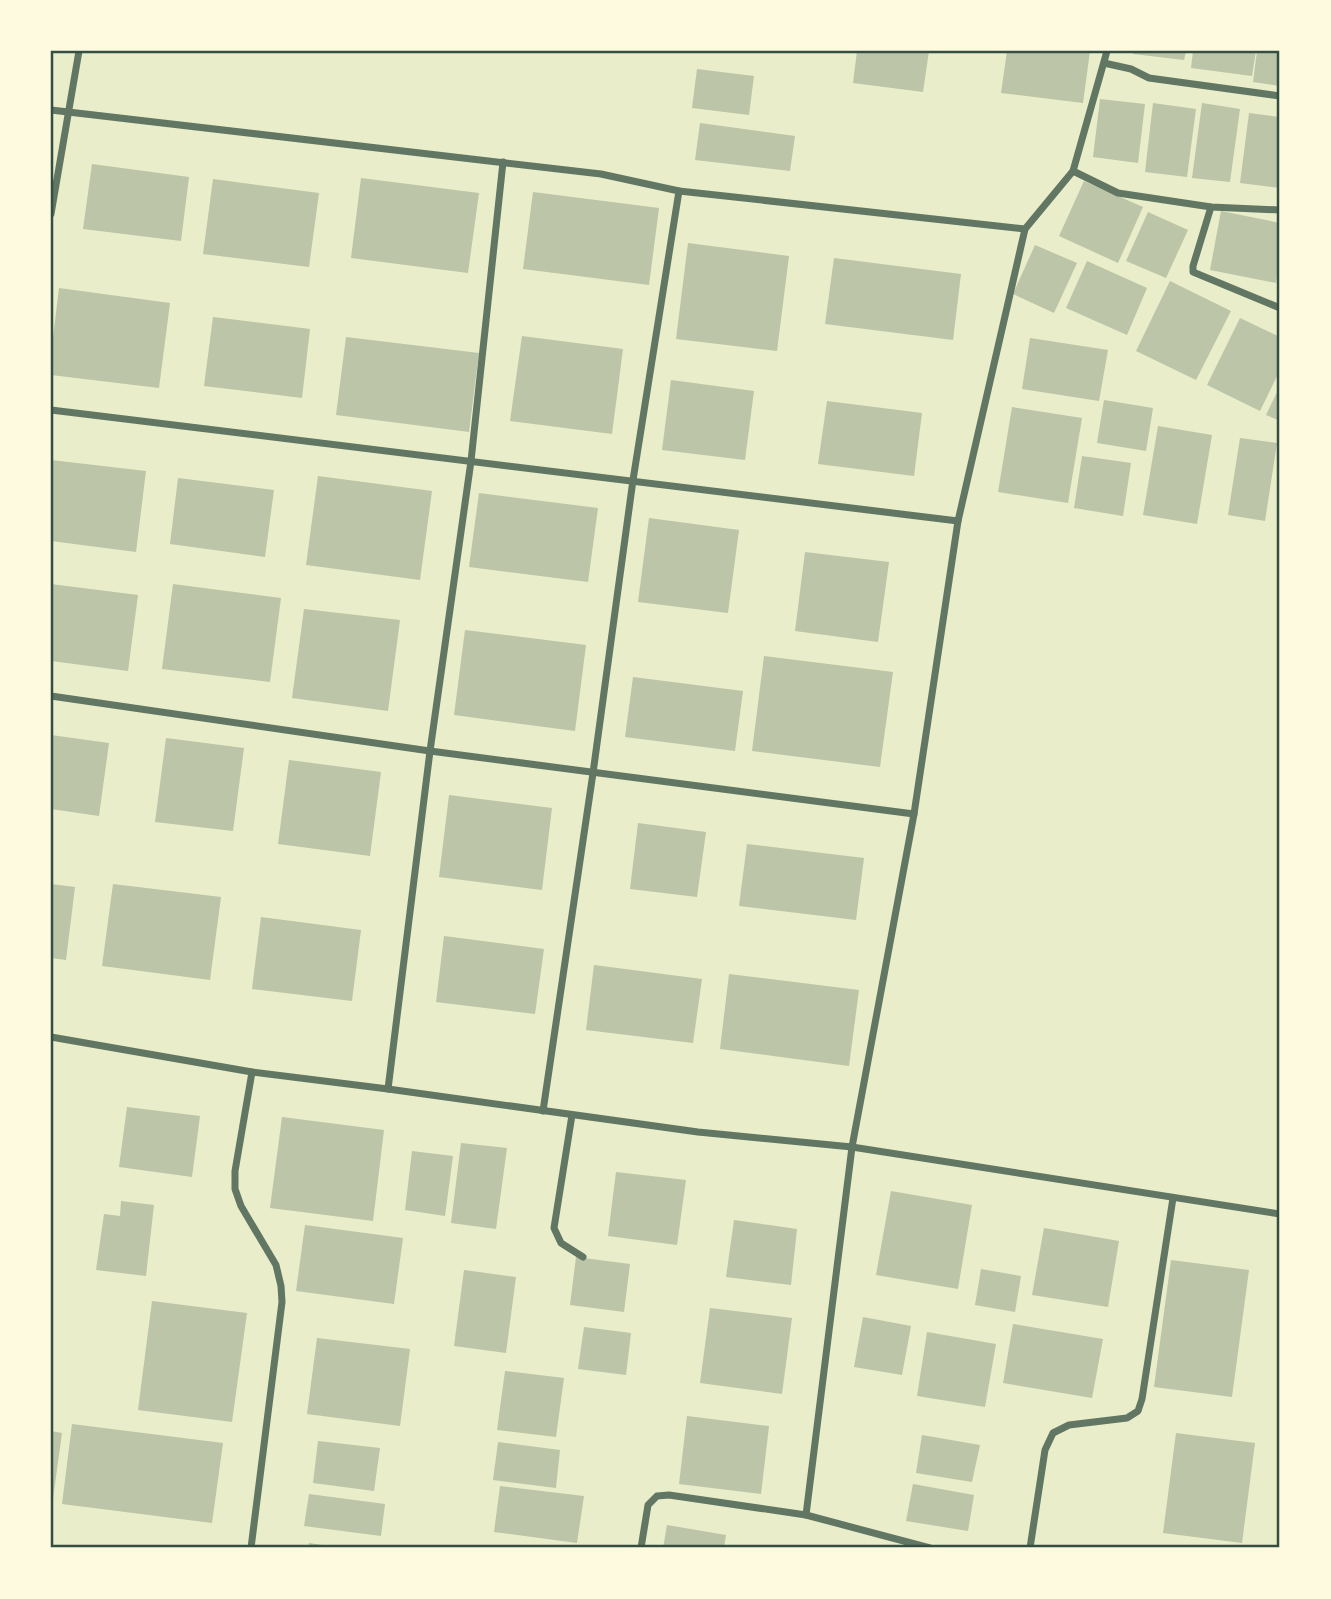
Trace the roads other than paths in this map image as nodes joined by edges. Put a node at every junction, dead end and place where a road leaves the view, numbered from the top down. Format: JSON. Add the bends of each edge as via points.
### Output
{"nodes":[{"id":1,"x":79,"y":51,"type":"edge"},
{"id":2,"x":1107,"y":51,"type":"edge"},
{"id":3,"x":1104,"y":63,"type":"junction"},
{"id":4,"x":1280,"y":96,"type":"edge"},
{"id":5,"x":51,"y":110,"type":"edge"},
{"id":6,"x":69,"y":113,"type":"junction"},
{"id":7,"x":503,"y":162,"type":"junction"},
{"id":8,"x":1073,"y":171,"type":"junction"},
{"id":9,"x":679,"y":191,"type":"junction"},
{"id":10,"x":1211,"y":207,"type":"junction"},
{"id":11,"x":1280,"y":210,"type":"edge"},
{"id":12,"x":51,"y":214,"type":"edge"},
{"id":13,"x":1025,"y":229,"type":"junction"},
{"id":14,"x":1280,"y":308,"type":"edge"},
{"id":15,"x":51,"y":410,"type":"edge"},
{"id":16,"x":471,"y":461,"type":"junction"},
{"id":17,"x":633,"y":480,"type":"junction"},
{"id":18,"x":958,"y":521,"type":"junction"},
{"id":19,"x":51,"y":696,"type":"edge"},
{"id":20,"x":430,"y":751,"type":"junction"},
{"id":21,"x":593,"y":773,"type":"junction"},
{"id":22,"x":914,"y":814,"type":"junction"},
{"id":23,"x":51,"y":1037,"type":"edge"},
{"id":24,"x":252,"y":1072,"type":"junction"},
{"id":25,"x":387,"y":1089,"type":"junction"},
{"id":26,"x":543,"y":1111,"type":"junction"},
{"id":27,"x":572,"y":1115,"type":"junction"},
{"id":28,"x":852,"y":1147,"type":"junction"},
{"id":29,"x":1172,"y":1198,"type":"junction"},
{"id":30,"x":1280,"y":1214,"type":"edge"},
{"id":31,"x":583,"y":1257,"type":"dead end"},
{"id":32,"x":806,"y":1516,"type":"junction"},
{"id":33,"x":251,"y":1548,"type":"edge"},
{"id":34,"x":641,"y":1548,"type":"edge"},
{"id":35,"x":930,"y":1548,"type":"edge"},
{"id":36,"x":1030,"y":1548,"type":"edge"}],
"edges":[{"from":1,"to":6,"type":"street"},
{"from":2,"to":3,"type":"street"},
{"from":3,"to":4,"type":"street","via":[[1149,78]]},
{"from":3,"to":8,"type":"street"},
{"from":5,"to":6,"type":"street"},
{"from":6,"to":7,"type":"street"},
{"from":6,"to":12,"type":"street"},
{"from":7,"to":9,"type":"street","via":[[601,174]]},
{"from":7,"to":16,"type":"street"},
{"from":8,"to":10,"type":"street","via":[[1118,193]]},
{"from":8,"to":13,"type":"street"},
{"from":9,"to":13,"type":"street"},
{"from":9,"to":17,"type":"street"},
{"from":10,"to":11,"type":"street"},
{"from":10,"to":14,"type":"street","via":[[1193,272]]},
{"from":13,"to":18,"type":"street"},
{"from":15,"to":16,"type":"street"},
{"from":16,"to":17,"type":"street"},
{"from":16,"to":20,"type":"street"},
{"from":17,"to":18,"type":"street"},
{"from":17,"to":21,"type":"street"},
{"from":18,"to":22,"type":"street"},
{"from":19,"to":20,"type":"street"},
{"from":20,"to":21,"type":"street"},
{"from":20,"to":25,"type":"street"},
{"from":21,"to":22,"type":"street"},
{"from":21,"to":26,"type":"street"},
{"from":22,"to":28,"type":"street"},
{"from":23,"to":24,"type":"street"},
{"from":24,"to":25,"type":"street"},
{"from":24,"to":33,"type":"street","via":[[235,1189],[276,1265],[282,1302]]},
{"from":25,"to":26,"type":"street"},
{"from":26,"to":27,"type":"street"},
{"from":27,"to":28,"type":"street"},
{"from":27,"to":31,"type":"street","via":[[554,1228],[561,1243]]},
{"from":28,"to":29,"type":"street"},
{"from":28,"to":32,"type":"street"},
{"from":29,"to":30,"type":"street"},
{"from":29,"to":36,"type":"street","via":[[1138,1411],[1127,1418],[1069,1424],[1053,1433],[1045,1450]]},
{"from":32,"to":34,"type":"street","via":[[657,1496],[648,1505]]},
{"from":32,"to":35,"type":"street"}]}
